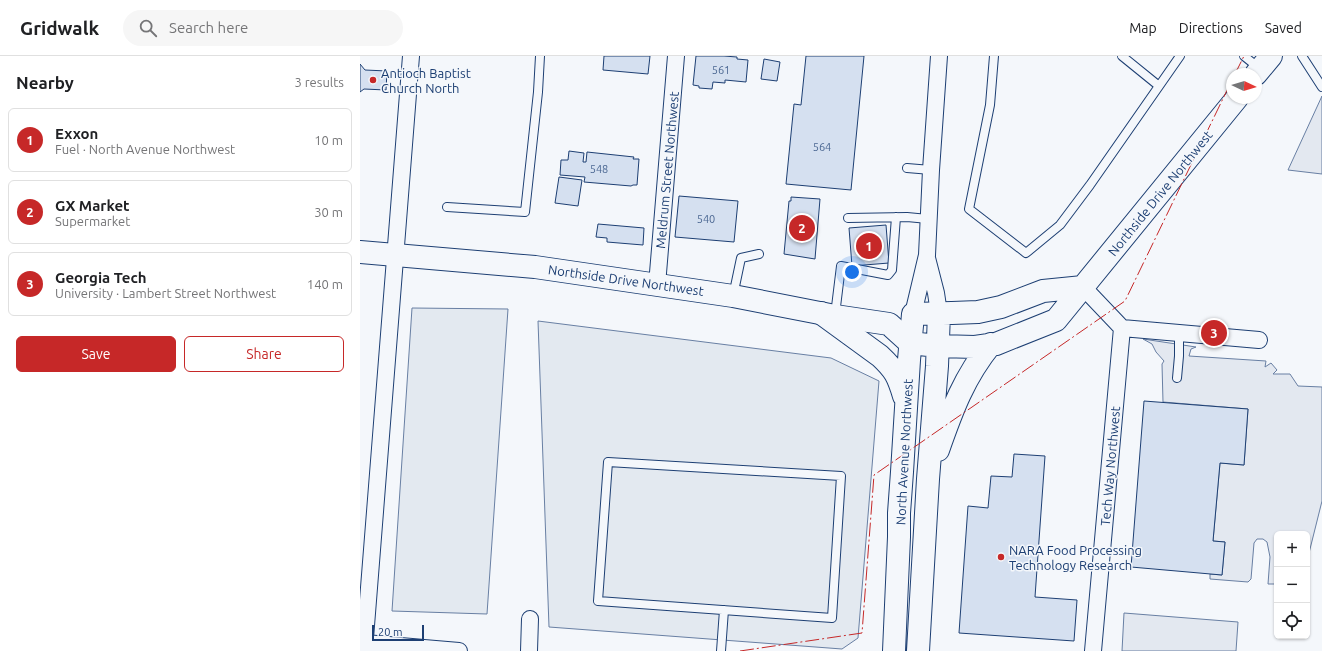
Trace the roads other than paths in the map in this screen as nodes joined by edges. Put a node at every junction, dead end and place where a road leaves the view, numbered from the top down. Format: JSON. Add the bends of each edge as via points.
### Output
{"nodes":[{"id":1,"x":411,"y":56,"type":"edge"},
{"id":2,"x":540,"y":56,"type":"edge"},
{"id":3,"x":676,"y":56,"type":"edge"},
{"id":4,"x":939,"y":56,"type":"edge"},
{"id":5,"x":994,"y":56,"type":"edge"},
{"id":6,"x":1122,"y":56,"type":"edge"},
{"id":7,"x":1180,"y":56,"type":"edge"},
{"id":8,"x":1302,"y":56,"type":"edge"},
{"id":9,"x":1159,"y":86,"type":"junction"},
{"id":10,"x":1322,"y":87,"type":"edge"},
{"id":11,"x":1231,"y":104,"type":"edge"},
{"id":12,"x":907,"y":168,"type":"dead end"},
{"id":13,"x":930,"y":170,"type":"junction"},
{"id":14,"x":447,"y":207,"type":"dead end"},
{"id":15,"x":848,"y":218,"type":"dead end"},
{"id":16,"x":896,"y":218,"type":"junction"},
{"id":17,"x":928,"y":219,"type":"junction"},
{"id":18,"x":360,"y":252,"type":"edge"},
{"id":19,"x":759,"y":254,"type":"dead end"},
{"id":20,"x":396,"y":255,"type":"junction"},
{"id":21,"x":927,"y":255,"type":"junction"},
{"id":22,"x":657,"y":285,"type":"junction"},
{"id":23,"x":1083,"y":287,"type":"junction"},
{"id":24,"x":733,"y":296,"type":"junction"},
{"id":25,"x":939,"y":313,"type":"junction"},
{"id":26,"x":828,"y":314,"type":"junction"},
{"id":27,"x":913,"y":314,"type":"junction"},
{"id":28,"x":889,"y":324,"type":"junction"},
{"id":29,"x":1122,"y":328,"type":"junction"},
{"id":30,"x":1179,"y":333,"type":"junction"},
{"id":31,"x":1259,"y":340,"type":"dead end"},
{"id":32,"x":910,"y":343,"type":"junction"},
{"id":33,"x":991,"y":344,"type":"junction"},
{"id":34,"x":938,"y":346,"type":"junction"},
{"id":35,"x":1177,"y":378,"type":"dead end"},
{"id":36,"x":907,"y":407,"type":"junction"},
{"id":37,"x":928,"y":479,"type":"junction"},
{"id":38,"x":724,"y":610,"type":"junction"},
{"id":39,"x":530,"y":619,"type":"dead end"},
{"id":40,"x":363,"y":645,"type":"edge"},
{"id":41,"x":459,"y":651,"type":"edge"},
{"id":42,"x":529,"y":651,"type":"edge"},
{"id":43,"x":721,"y":651,"type":"edge"},
{"id":44,"x":894,"y":651,"type":"edge"},
{"id":45,"x":918,"y":651,"type":"edge"},
{"id":46,"x":1093,"y":651,"type":"edge"}],
"edges":[{"from":1,"to":20,"type":"street"},
{"from":2,"to":14,"type":"lane","via":[[525,212]]},
{"from":3,"to":22,"type":"street","name":"Meldrum Street Northwest"},
{"from":4,"to":13,"type":"street","name":"North Avenue Northwest"},
{"from":5,"to":9,"type":"lane","via":[[990,105],[969,209],[1026,253],[1060,225]]},
{"from":6,"to":9,"type":"lane"},
{"from":7,"to":9,"type":"lane"},
{"from":8,"to":10,"type":"lane"},
{"from":11,"to":23,"type":"main road","name":"Northside Drive Northwest"},
{"from":12,"to":13,"type":"lane"},
{"from":13,"to":17,"type":"street","name":"North Avenue Northwest"},
{"from":15,"to":16,"type":"lane"},
{"from":16,"to":17,"type":"lane"},
{"from":16,"to":26,"type":"lane","via":[[892,270],[888,274],[841,266]]},
{"from":17,"to":21,"type":"street","name":"North Avenue Northwest"},
{"from":18,"to":20,"type":"main road","name":"Northside Drive Northwest"},
{"from":19,"to":24,"type":"lane","via":[[741,258]]},
{"from":20,"to":22,"type":"main road","name":"Northside Drive Northwest","via":[[535,267]]},
{"from":20,"to":40,"type":"street"},
{"from":21,"to":25,"type":"street","name":"North Avenue Northwest"},
{"from":21,"to":27,"type":"street","name":"North Avenue Northwest"},
{"from":22,"to":24,"type":"main road","name":"Northside Drive Northwest"},
{"from":23,"to":25,"type":"main road","via":[[1043,291],[1001,307],[978,312]]},
{"from":23,"to":29,"type":"street"},
{"from":23,"to":33,"type":"main road","name":"Northside Drive Northwest","via":[[1056,320]]},
{"from":24,"to":26,"type":"main road","name":"Northside Drive Northwest"},
{"from":25,"to":27,"type":"main road"},
{"from":25,"to":34,"type":"main road","name":"North Avenue Northwest"},
{"from":26,"to":28,"type":"main road","name":"Northside Drive Northwest"},
{"from":26,"to":36,"type":"main road","via":[[889,364],[896,373]]},
{"from":27,"to":28,"type":"main road"},
{"from":27,"to":32,"type":"main road","name":"North Avenue Northwest"},
{"from":28,"to":32,"type":"main road"},
{"from":29,"to":30,"type":"street"},
{"from":29,"to":46,"type":"street","name":"Tech Way Northwest"},
{"from":30,"to":31,"type":"street"},
{"from":30,"to":35,"type":"lane"},
{"from":32,"to":34,"type":"main road","name":"Northside Drive Northwest"},
{"from":32,"to":36,"type":"main road","name":"North Avenue Northwest"},
{"from":33,"to":34,"type":"main road","name":"Northside Drive Northwest","via":[[975,347]]},
{"from":33,"to":37,"type":"main road","via":[[955,401]]},
{"from":34,"to":37,"type":"main road","name":"North Avenue Northwest"},
{"from":36,"to":44,"type":"main road","name":"North Avenue Northwest","via":[[899,513]]},
{"from":37,"to":45,"type":"main road","name":"North Avenue Northwest"},
{"from":38,"to":38,"type":"lane","via":[[832,618],[841,476],[608,462],[598,601]]},
{"from":38,"to":43,"type":"lane"},
{"from":39,"to":42,"type":"street"},
{"from":40,"to":41,"type":"street"}]}
